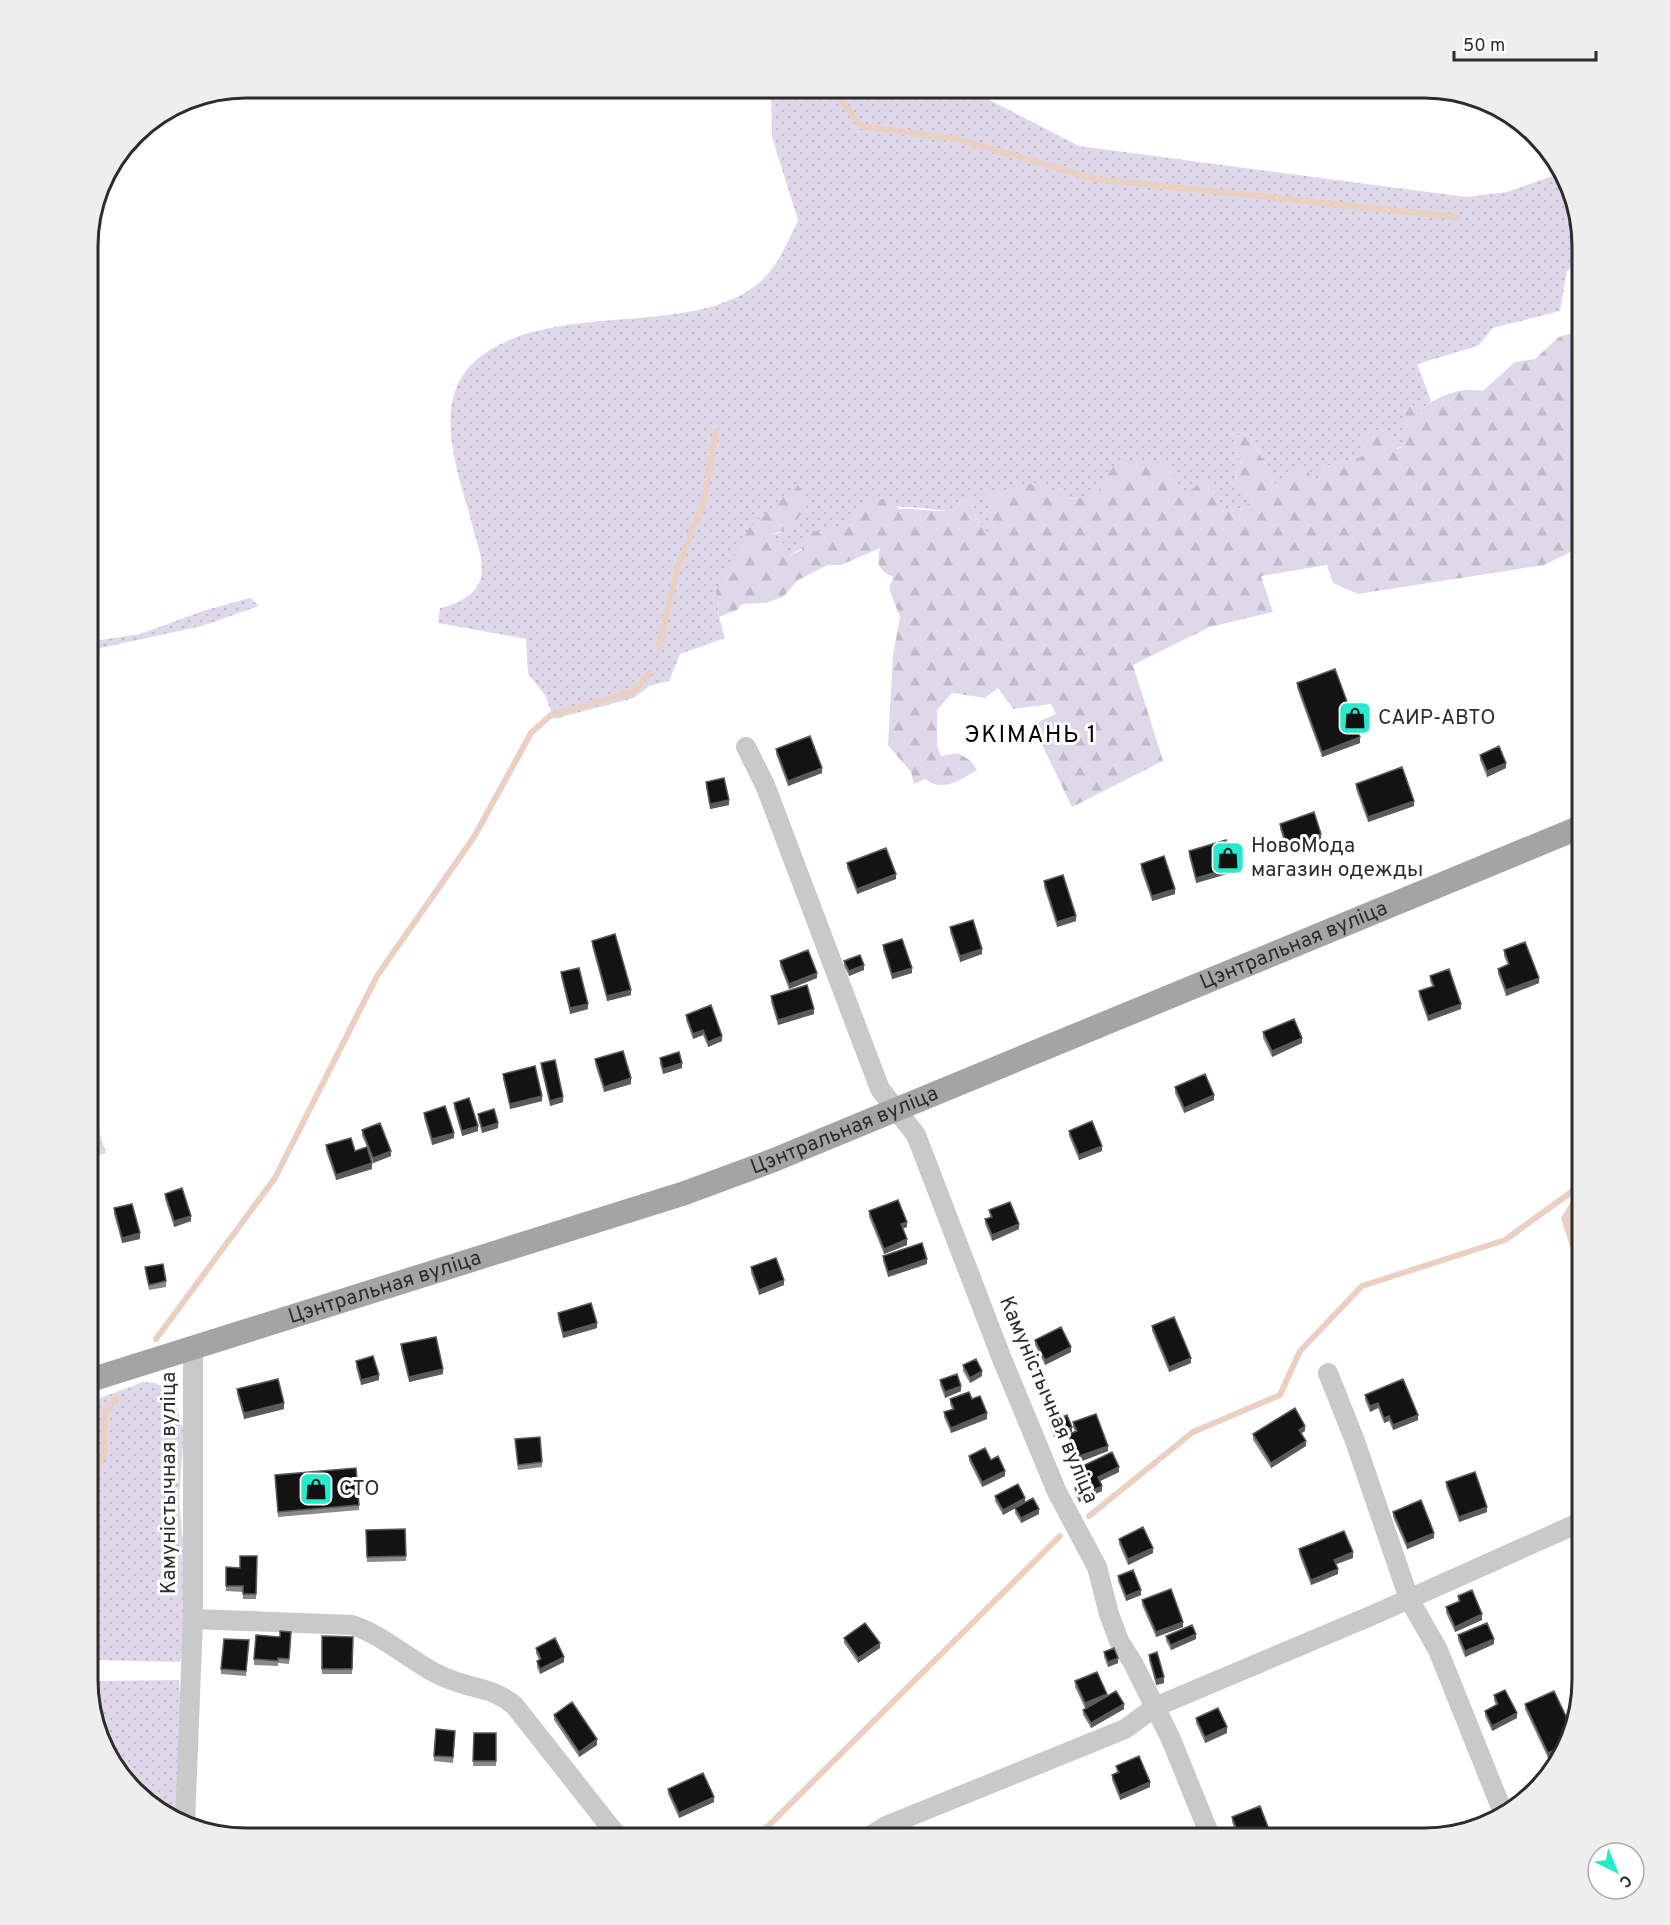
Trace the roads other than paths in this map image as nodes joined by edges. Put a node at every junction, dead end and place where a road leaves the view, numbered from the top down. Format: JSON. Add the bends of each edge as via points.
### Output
{"nodes":[{"id":1,"x":746,"y":747,"type":"dead end"},
{"id":2,"x":1572,"y":831,"type":"edge"},
{"id":3,"x":897,"y":1110,"type":"junction"},
{"id":4,"x":193,"y":1347,"type":"junction"},
{"id":5,"x":1328,"y":1373,"type":"dead end"},
{"id":6,"x":97,"y":1379,"type":"edge"},
{"id":7,"x":1572,"y":1526,"type":"edge"},
{"id":8,"x":1409,"y":1599,"type":"junction"},
{"id":9,"x":193,"y":1619,"type":"junction"},
{"id":10,"x":1155,"y":1707,"type":"junction"},
{"id":11,"x":1501,"y":1806,"type":"edge"},
{"id":12,"x":185,"y":1814,"type":"edge"},
{"id":13,"x":611,"y":1828,"type":"edge"},
{"id":14,"x":897,"y":1828,"type":"edge"},
{"id":15,"x":1207,"y":1828,"type":"edge"}],
"edges":[{"from":1,"to":3,"type":"street","name":"Камуністычная вуліца","via":[[765,785],[879,1089]]},
{"from":2,"to":3,"type":"main road","name":"Цэнтральная вуліца"},
{"from":3,"to":4,"type":"main road","name":"Цэнтральная вуліца","via":[[685,1193]]},
{"from":3,"to":10,"type":"street","name":"Камуністычная вуліца","via":[[916,1135],[1048,1470],[1097,1567],[1112,1623]]},
{"from":4,"to":6,"type":"main road","name":"Цэнтральная вуліца"},
{"from":4,"to":9,"type":"street","name":"Камуністычная вуліца"},
{"from":5,"to":8,"type":"street"},
{"from":7,"to":8,"type":"street"},
{"from":8,"to":10,"type":"street"},
{"from":8,"to":11,"type":"street","via":[[1438,1650]]},
{"from":9,"to":12,"type":"street","name":"Камуністычная вуліца"},
{"from":9,"to":13,"type":"street","name":"Камуністычная вуліца","via":[[352,1625],[371,1631],[426,1669],[503,1696]]},
{"from":10,"to":14,"type":"street","via":[[1125,1729]]},
{"from":10,"to":15,"type":"street","name":"Камуністычная вуліца"}]}
